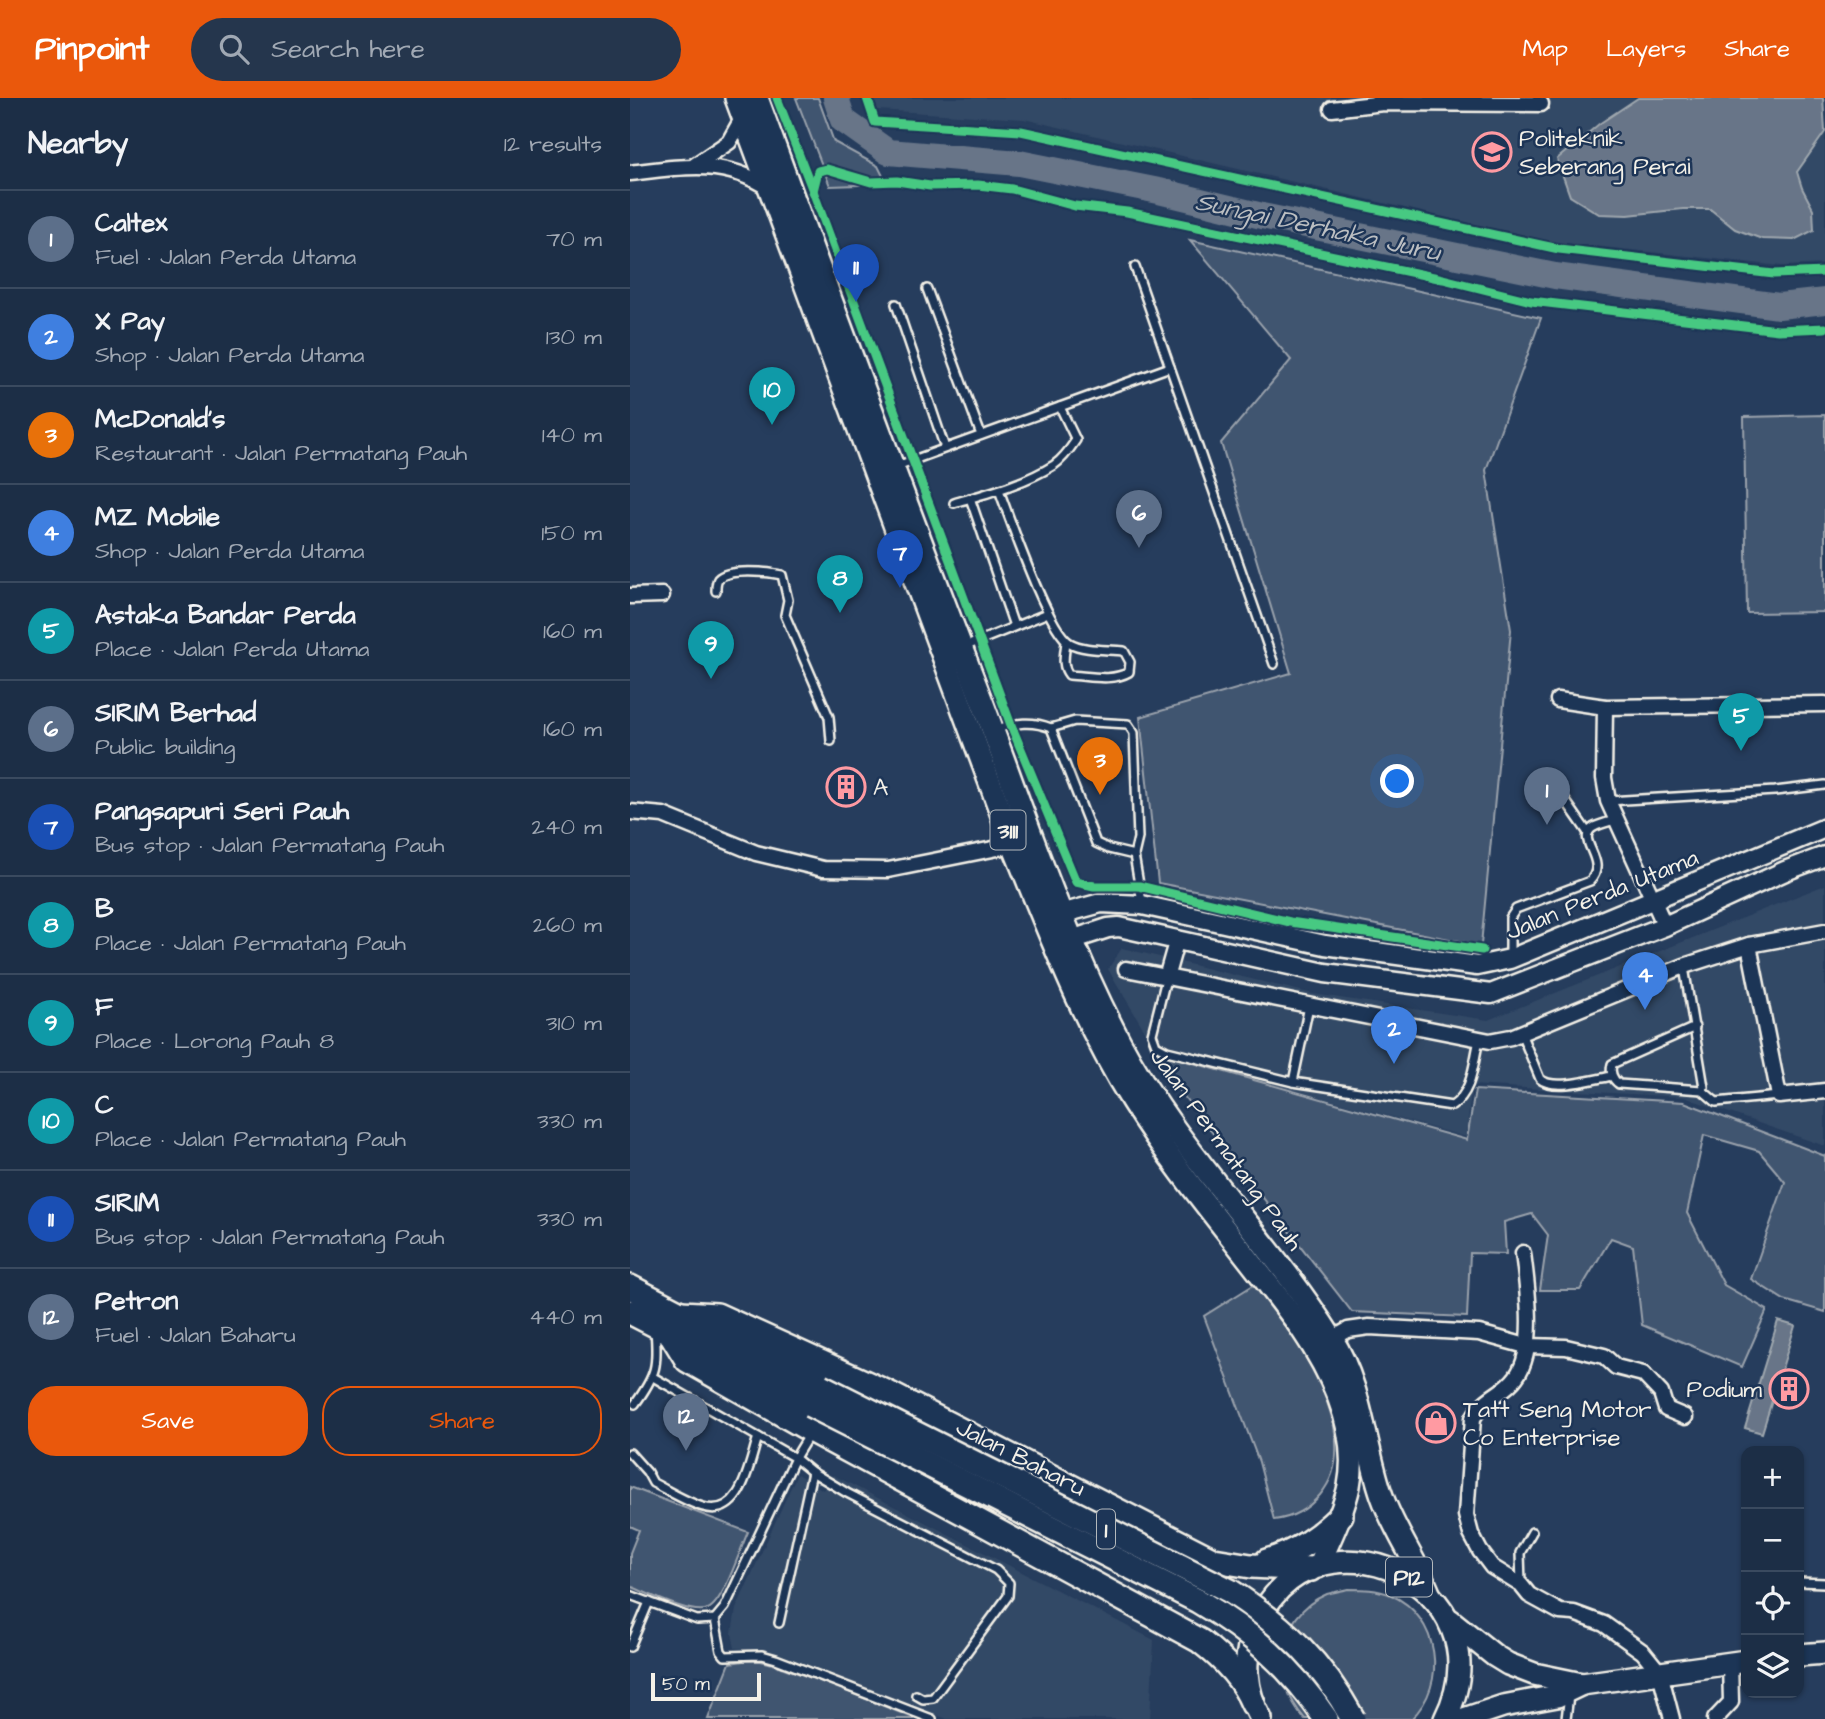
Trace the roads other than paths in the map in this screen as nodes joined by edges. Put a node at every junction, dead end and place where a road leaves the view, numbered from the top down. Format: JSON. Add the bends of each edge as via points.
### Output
{"nodes":[{"id":1,"x":757,"y":98,"type":"edge"},
{"id":2,"x":1383,"y":101,"type":"edge"},
{"id":3,"x":1541,"y":104,"type":"dead end"},
{"id":4,"x":739,"y":107,"type":"edge"},
{"id":5,"x":1332,"y":108,"type":"dead end"},
{"id":6,"x":695,"y":165,"type":"junction"},
{"id":7,"x":630,"y":173,"type":"edge"},
{"id":8,"x":768,"y":188,"type":"junction"},
{"id":9,"x":1135,"y":267,"type":"dead end"},
{"id":10,"x":927,"y":289,"type":"dead end"},
{"id":11,"x":896,"y":304,"type":"dead end"},
{"id":12,"x":1170,"y":367,"type":"junction"},
{"id":13,"x":1060,"y":407,"type":"junction"},
{"id":14,"x":981,"y":435,"type":"junction"},
{"id":15,"x":945,"y":448,"type":"junction"},
{"id":16,"x":892,"y":467,"type":"junction"},
{"id":17,"x":999,"y":490,"type":"junction"},
{"id":18,"x":970,"y":498,"type":"junction"},
{"id":19,"x":954,"y":503,"type":"dead end"},
{"id":20,"x":716,"y":590,"type":"dead end"},
{"id":21,"x":662,"y":595,"type":"dead end"},
{"id":22,"x":630,"y":596,"type":"edge"},
{"id":23,"x":1048,"y":612,"type":"junction"},
{"id":24,"x":1014,"y":626,"type":"junction"},
{"id":25,"x":1066,"y":641,"type":"junction"},
{"id":26,"x":961,"y":648,"type":"junction"},
{"id":27,"x":1275,"y":664,"type":"dead end"},
{"id":28,"x":1558,"y":701,"type":"dead end"},
{"id":29,"x":1825,"y":704,"type":"edge"},
{"id":30,"x":1605,"y":707,"type":"junction"},
{"id":31,"x":1051,"y":728,"type":"junction"},
{"id":32,"x":993,"y":730,"type":"junction"},
{"id":33,"x":831,"y":741,"type":"dead end"},
{"id":34,"x":1825,"y":785,"type":"edge"},
{"id":35,"x":1563,"y":797,"type":"dead end"},
{"id":36,"x":1608,"y":801,"type":"junction"},
{"id":37,"x":630,"y":812,"type":"edge"},
{"id":38,"x":1615,"y":820,"type":"junction"},
{"id":39,"x":1825,"y":828,"type":"edge"},
{"id":40,"x":1588,"y":833,"type":"junction"},
{"id":41,"x":1013,"y":845,"type":"junction"},
{"id":42,"x":1134,"y":855,"type":"junction"},
{"id":43,"x":1825,"y":856,"type":"edge"},
{"id":44,"x":1652,"y":899,"type":"junction"},
{"id":45,"x":1142,"y":905,"type":"junction"},
{"id":46,"x":1061,"y":914,"type":"junction"},
{"id":47,"x":1665,"y":926,"type":"junction"},
{"id":48,"x":1825,"y":931,"type":"edge"},
{"id":49,"x":1177,"y":939,"type":"junction"},
{"id":50,"x":1071,"y":940,"type":"junction"},
{"id":51,"x":1749,"y":945,"type":"junction"},
{"id":52,"x":1510,"y":958,"type":"junction"},
{"id":53,"x":1684,"y":966,"type":"junction"},
{"id":54,"x":1126,"y":969,"type":"dead end"},
{"id":55,"x":1166,"y":978,"type":"junction"},
{"id":56,"x":1309,"y":1006,"type":"junction"},
{"id":57,"x":1695,"y":1027,"type":"junction"},
{"id":58,"x":1521,"y":1033,"type":"junction"},
{"id":59,"x":1479,"y":1040,"type":"junction"},
{"id":60,"x":1612,"y":1076,"type":"junction"},
{"id":61,"x":1293,"y":1082,"type":"junction"},
{"id":62,"x":1702,"y":1090,"type":"junction"},
{"id":63,"x":1825,"y":1091,"type":"edge"},
{"id":64,"x":1779,"y":1096,"type":"junction"},
{"id":65,"x":1523,"y":1253,"type":"dead end"},
{"id":66,"x":630,"y":1287,"type":"edge"},
{"id":67,"x":630,"y":1312,"type":"edge"},
{"id":68,"x":669,"y":1324,"type":"junction"},
{"id":69,"x":1332,"y":1339,"type":"junction"},
{"id":70,"x":1526,"y":1346,"type":"junction"},
{"id":71,"x":653,"y":1377,"type":"junction"},
{"id":72,"x":816,"y":1396,"type":"junction"},
{"id":73,"x":635,"y":1404,"type":"dead end"},
{"id":74,"x":1685,"y":1417,"type":"dead end"},
{"id":75,"x":812,"y":1432,"type":"junction"},
{"id":76,"x":758,"y":1437,"type":"junction"},
{"id":77,"x":630,"y":1454,"type":"edge"},
{"id":78,"x":795,"y":1458,"type":"junction"},
{"id":79,"x":812,"y":1472,"type":"junction"},
{"id":80,"x":1341,"y":1515,"type":"junction"},
{"id":81,"x":1532,"y":1532,"type":"dead end"},
{"id":82,"x":1214,"y":1560,"type":"junction"},
{"id":83,"x":1240,"y":1565,"type":"junction"},
{"id":84,"x":1314,"y":1568,"type":"junction"},
{"id":85,"x":1804,"y":1582,"type":"edge"},
{"id":86,"x":1825,"y":1583,"type":"edge"},
{"id":87,"x":1521,"y":1585,"type":"junction"},
{"id":88,"x":1429,"y":1593,"type":"junction"},
{"id":89,"x":630,"y":1595,"type":"edge"},
{"id":90,"x":649,"y":1602,"type":"junction"},
{"id":91,"x":1446,"y":1616,"type":"junction"},
{"id":92,"x":715,"y":1619,"type":"junction"},
{"id":93,"x":779,"y":1623,"type":"dead end"},
{"id":94,"x":1178,"y":1629,"type":"junction"},
{"id":95,"x":630,"y":1647,"type":"edge"},
{"id":96,"x":1825,"y":1653,"type":"edge"},
{"id":97,"x":1804,"y":1655,"type":"edge"},
{"id":98,"x":1738,"y":1662,"type":"edge"},
{"id":99,"x":1660,"y":1673,"type":"junction"},
{"id":100,"x":1576,"y":1687,"type":"junction"},
{"id":101,"x":916,"y":1695,"type":"dead end"},
{"id":102,"x":1257,"y":1712,"type":"edge"},
{"id":103,"x":932,"y":1719,"type":"edge"},
{"id":104,"x":1326,"y":1719,"type":"edge"},
{"id":105,"x":1353,"y":1719,"type":"edge"},
{"id":106,"x":1444,"y":1719,"type":"edge"},
{"id":107,"x":1464,"y":1719,"type":"edge"},
{"id":108,"x":1566,"y":1719,"type":"edge"},
{"id":109,"x":1672,"y":1719,"type":"edge"},
{"id":110,"x":1715,"y":1719,"type":"edge"}],
"edges":[{"from":1,"to":16,"type":"main road","name":"Jalan Permatang Pauh","number":"3111"},
{"from":2,"to":3,"type":"street"},
{"from":2,"to":5,"type":"street"},
{"from":4,"to":6,"type":"street","via":[[729,142]]},
{"from":4,"to":8,"type":"main road","name":"Jalan Permatang Pauh","number":"3111"},
{"from":6,"to":7,"type":"street"},
{"from":6,"to":8,"type":"street","via":[[737,172]]},
{"from":8,"to":41,"type":"main road","name":"Jalan Permatang Pauh","number":"3111"},
{"from":9,"to":12,"type":"lane"},
{"from":10,"to":14,"type":"lane"},
{"from":11,"to":15,"type":"lane"},
{"from":12,"to":13,"type":"lane"},
{"from":12,"to":27,"type":"lane"},
{"from":13,"to":14,"type":"lane"},
{"from":13,"to":17,"type":"lane","via":[[1076,440],[1065,455],[1054,465]]},
{"from":14,"to":15,"type":"lane"},
{"from":15,"to":16,"type":"lane"},
{"from":16,"to":26,"type":"main road","name":"Jalan Permatang Pauh","number":"3111"},
{"from":17,"to":18,"type":"lane"},
{"from":17,"to":23,"type":"lane"},
{"from":18,"to":19,"type":"lane"},
{"from":18,"to":24,"type":"lane"},
{"from":20,"to":33,"type":"lane","via":[[720,578],[746,571],[782,575],[788,600],[785,615],[830,717]]},
{"from":21,"to":22,"type":"street"},
{"from":23,"to":24,"type":"lane"},
{"from":23,"to":25,"type":"lane"},
{"from":24,"to":26,"type":"lane"},
{"from":25,"to":25,"type":"lane","via":[[1064,661],[1069,675],[1121,677],[1129,672],[1124,651]]},
{"from":26,"to":32,"type":"main road","name":"Jalan Permatang Pauh","number":"3111"},
{"from":28,"to":30,"type":"street"},
{"from":29,"to":30,"type":"street"},
{"from":30,"to":36,"type":"street"},
{"from":31,"to":32,"type":"lane","via":[[1024,722]]},
{"from":31,"to":42,"type":"lane","via":[[1096,843]]},
{"from":31,"to":42,"type":"lane","via":[[1075,721],[1129,724],[1134,733],[1138,838]]},
{"from":32,"to":46,"type":"main road","name":"Jalan Permatang Pauh","number":"3111"},
{"from":34,"to":36,"type":"lane"},
{"from":35,"to":40,"type":"lane"},
{"from":36,"to":38,"type":"street"},
{"from":37,"to":41,"type":"street","via":[[663,815],[756,853],[823,869],[888,870]]},
{"from":38,"to":40,"type":"lane"},
{"from":38,"to":44,"type":"street"},
{"from":39,"to":44,"type":"street","name":"Jalan Perda Utama"},
{"from":40,"to":52,"type":"lane","via":[[1597,874],[1590,881],[1516,909],[1510,918]]},
{"from":41,"to":80,"type":"main road","name":"Jalan Permatang Pauh","number":"3111","via":[[1101,1049],[1132,1100],[1276,1293],[1323,1365],[1348,1431],[1350,1474]]},
{"from":42,"to":45,"type":"lane"},
{"from":43,"to":47,"type":"street","name":"Jalan Perda Utama"},
{"from":44,"to":47,"type":"street"},
{"from":44,"to":52,"type":"street","name":"Jalan Perda Utama"},
{"from":45,"to":46,"type":"street","name":"Jalan Perda Utama","via":[[1101,903]]},
{"from":45,"to":52,"type":"street","name":"Jalan Perda Utama","via":[[1325,945],[1477,966]]},
{"from":46,"to":50,"type":"main road","name":"Jalan Permatang Pauh","number":"3111"},
{"from":47,"to":49,"type":"street","name":"Jalan Perda Utama","via":[[1491,995],[1325,974]]},
{"from":48,"to":51,"type":"street"},
{"from":49,"to":50,"type":"street","name":"Jalan Perda Utama","via":[[1119,927]]},
{"from":49,"to":55,"type":"street"},
{"from":50,"to":69,"type":"main road","name":"Jalan Permatang Pauh","number":"3111","via":[[1120,1042],[1156,1102]]},
{"from":51,"to":53,"type":"street"},
{"from":51,"to":64,"type":"street"},
{"from":53,"to":57,"type":"lane"},
{"from":53,"to":58,"type":"street"},
{"from":54,"to":55,"type":"street"},
{"from":55,"to":56,"type":"street"},
{"from":55,"to":61,"type":"lane","via":[[1152,1034],[1156,1045]]},
{"from":56,"to":59,"type":"street"},
{"from":56,"to":61,"type":"lane"},
{"from":57,"to":60,"type":"lane","via":[[1612,1064]]},
{"from":57,"to":62,"type":"lane"},
{"from":58,"to":59,"type":"street"},
{"from":58,"to":60,"type":"lane","via":[[1544,1083],[1559,1085]]},
{"from":59,"to":61,"type":"lane","via":[[1468,1091],[1452,1106]]},
{"from":60,"to":62,"type":"lane","via":[[1619,1084]]},
{"from":62,"to":64,"type":"lane","via":[[1716,1101]]},
{"from":63,"to":64,"type":"street"},
{"from":65,"to":70,"type":"street","via":[[1530,1305]]},
{"from":66,"to":68,"type":"highway","name":"Jalan Baharu","number":"1"},
{"from":67,"to":68,"type":"highway","name":"Jalan Baharu","number":"1"},
{"from":68,"to":71,"type":"lane"},
{"from":68,"to":72,"type":"highway","name":"Jalan Baharu","number":"1"},
{"from":68,"to":75,"type":"highway","via":[[687,1360]]},
{"from":68,"to":82,"type":"highway","via":[[718,1315],[886,1392]]},
{"from":69,"to":70,"type":"street","via":[[1348,1330],[1369,1327],[1479,1333]]},
{"from":69,"to":88,"type":"main road","name":"Jalan Permatang Pauh","number":"3111","via":[[1356,1392],[1383,1500]]},
{"from":70,"to":74,"type":"street","via":[[1566,1347],[1604,1356],[1616,1367],[1643,1374],[1661,1393],[1666,1409]]},
{"from":70,"to":87,"type":"street","via":[[1520,1372],[1480,1405],[1473,1418],[1466,1515],[1471,1534],[1492,1567]]},
{"from":71,"to":73,"type":"lane"},
{"from":71,"to":76,"type":"lane"},
{"from":72,"to":104,"type":"highway","name":"Jalan Baharu","number":"1","bridge":true,"via":[[1226,1617],[1276,1657]]},
{"from":72,"to":105,"type":"highway","name":"Jalan Baharu","number":"1","bridge":true,"via":[[1230,1591],[1303,1647],[1340,1694]]},
{"from":75,"to":78,"type":"lane"},
{"from":75,"to":94,"type":"highway"},
{"from":76,"to":77,"type":"lane","via":[[735,1500],[719,1510],[653,1483]]},
{"from":76,"to":78,"type":"lane"},
{"from":78,"to":79,"type":"lane"},
{"from":78,"to":92,"type":"lane","via":[[725,1607]]},
{"from":79,"to":93,"type":"lane"},
{"from":79,"to":101,"type":"lane","via":[[996,1570],[1009,1583],[1008,1596],[933,1698]]},
{"from":80,"to":83,"type":"highway","via":[[1306,1546],[1263,1563]]},
{"from":80,"to":84,"type":"main road","name":"Jalan Permatang Pauh","number":"3111"},
{"from":81,"to":87,"type":"lane","via":[[1520,1553]]},
{"from":82,"to":83,"type":"highway"},
{"from":82,"to":94,"type":"highway","via":[[1221,1584],[1214,1603],[1199,1622]]},
{"from":83,"to":84,"type":"highway"},
{"from":84,"to":88,"type":"main road","number":"P12","via":[[1344,1561],[1371,1562],[1396,1570]]},
{"from":84,"to":102,"type":"main road","number":"P12","via":[[1275,1594],[1252,1632],[1247,1675]]},
{"from":85,"to":86,"type":"lane"},
{"from":87,"to":99,"type":"street","via":[[1529,1595],[1560,1612],[1604,1623],[1643,1652]]},
{"from":88,"to":91,"type":"main road","number":"P12"},
{"from":89,"to":90,"type":"lane"},
{"from":90,"to":92,"type":"lane","via":[[697,1620]]},
{"from":90,"to":95,"type":"lane"},
{"from":91,"to":100,"type":"main road","number":"P12","via":[[1508,1664]]},
{"from":91,"to":106,"type":"main road","number":"P12","via":[[1456,1641],[1459,1668]]},
{"from":92,"to":103,"type":"lane","via":[[725,1656],[776,1659]]},
{"from":94,"to":102,"type":"highway","via":[[1222,1659],[1249,1693]]},
{"from":96,"to":97,"type":"main road"},
{"from":98,"to":99,"type":"main road","number":"P12"},
{"from":98,"to":110,"type":"street","via":[[1731,1702]]},
{"from":99,"to":100,"type":"main road","number":"P12"},
{"from":99,"to":109,"type":"street"},
{"from":100,"to":107,"type":"main road","number":"P12"},
{"from":100,"to":108,"type":"lane"}]}
